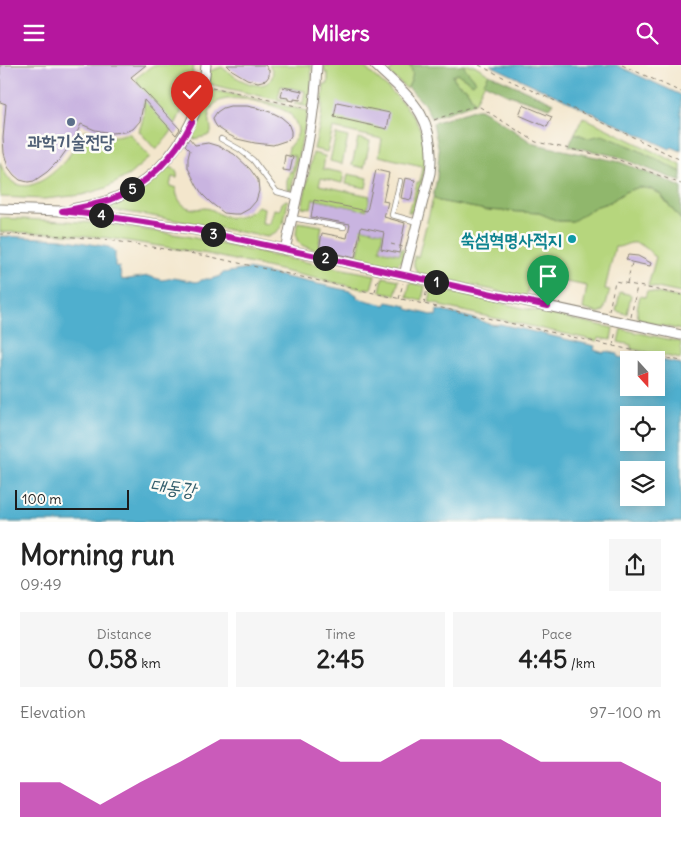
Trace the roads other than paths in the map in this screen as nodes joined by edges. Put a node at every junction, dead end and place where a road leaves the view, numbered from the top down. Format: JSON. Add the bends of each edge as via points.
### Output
{"nodes":[{"id":1,"x":206,"y":65,"type":"edge"},
{"id":2,"x":317,"y":65,"type":"edge"},
{"id":3,"x":375,"y":65,"type":"edge"},
{"id":4,"x":222,"y":139,"type":"dead end"},
{"id":5,"x":400,"y":181,"type":"dead end"},
{"id":6,"x":296,"y":197,"type":"junction"},
{"id":7,"x":0,"y":209,"type":"edge"},
{"id":8,"x":62,"y":211,"type":"junction"},
{"id":9,"x":292,"y":218,"type":"junction"},
{"id":10,"x":417,"y":222,"type":"junction"},
{"id":11,"x":344,"y":227,"type":"dead end"},
{"id":12,"x":285,"y":250,"type":"junction"},
{"id":13,"x":403,"y":279,"type":"junction"},
{"id":14,"x":681,"y":335,"type":"edge"}],
"edges":[{"from":1,"to":8,"type":"street","via":[[198,107],[183,138],[162,165],[132,189],[112,199]]},
{"from":2,"to":6,"type":"street","via":[[314,109]]},
{"from":3,"to":10,"type":"street","via":[[414,103],[426,123],[432,161]]},
{"from":4,"to":6,"type":"lane","via":[[253,160],[277,192]]},
{"from":5,"to":10,"type":"lane","via":[[392,215]]},
{"from":6,"to":9,"type":"street"},
{"from":7,"to":8,"type":"street"},
{"from":8,"to":12,"type":"street","via":[[196,230]]},
{"from":9,"to":11,"type":"lane"},
{"from":9,"to":12,"type":"street"},
{"from":10,"to":13,"type":"street"},
{"from":12,"to":13,"type":"street"},
{"from":13,"to":14,"type":"street"}]}
